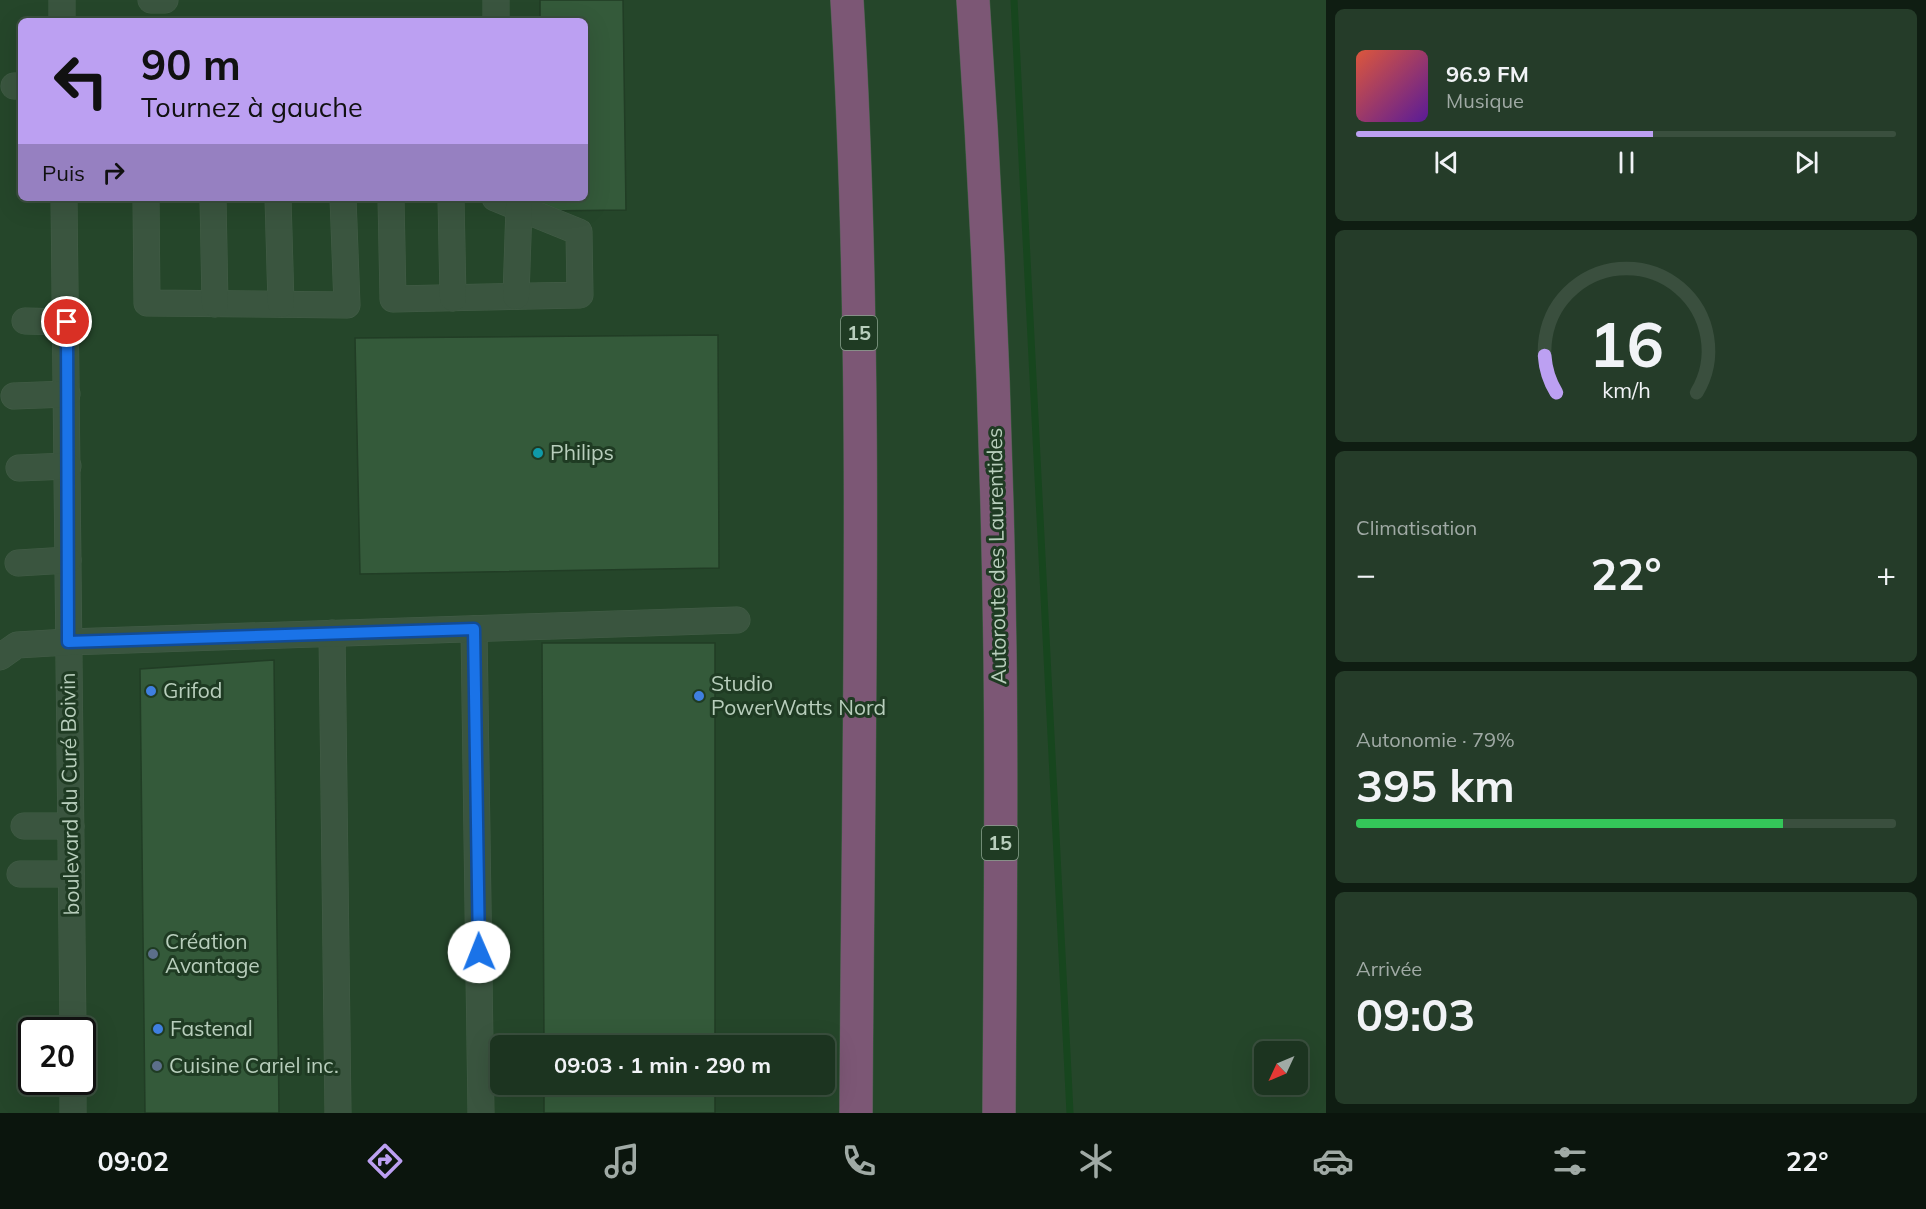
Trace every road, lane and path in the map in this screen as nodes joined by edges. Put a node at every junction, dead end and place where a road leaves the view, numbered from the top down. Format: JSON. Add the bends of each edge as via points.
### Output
{"nodes":[{"id":1,"x":62,"y":0,"type":"edge"},
{"id":2,"x":151,"y":0,"type":"edge"},
{"id":3,"x":165,"y":0,"type":"edge"},
{"id":4,"x":496,"y":0,"type":"edge"},
{"id":5,"x":847,"y":0,"type":"edge"},
{"id":6,"x":973,"y":0,"type":"edge"},
{"id":7,"x":62,"y":18,"type":"edge"},
{"id":8,"x":496,"y":18,"type":"edge"},
{"id":9,"x":64,"y":201,"type":"edge"},
{"id":10,"x":146,"y":201,"type":"edge"},
{"id":11,"x":213,"y":201,"type":"edge"},
{"id":12,"x":278,"y":201,"type":"edge"},
{"id":13,"x":343,"y":201,"type":"edge"},
{"id":14,"x":391,"y":201,"type":"edge"},
{"id":15,"x":451,"y":201,"type":"edge"},
{"id":16,"x":503,"y":201,"type":"edge"},
{"id":17,"x":519,"y":207,"type":"junction"},
{"id":18,"x":516,"y":296,"type":"junction"},
{"id":19,"x":453,"y":298,"type":"junction"},
{"id":20,"x":215,"y":304,"type":"junction"},
{"id":21,"x":281,"y":304,"type":"junction"},
{"id":22,"x":25,"y":321,"type":"dead end"},
{"id":23,"x":67,"y":322,"type":"junction"},
{"id":24,"x":67,"y":394,"type":"junction"},
{"id":25,"x":14,"y":396,"type":"dead end"},
{"id":26,"x":68,"y":466,"type":"junction"},
{"id":27,"x":19,"y":468,"type":"dead end"},
{"id":28,"x":68,"y":560,"type":"junction"},
{"id":29,"x":18,"y":563,"type":"dead end"},
{"id":30,"x":737,"y":620,"type":"dead end"},
{"id":31,"x":474,"y":629,"type":"junction"},
{"id":32,"x":332,"y":633,"type":"junction"},
{"id":33,"x":68,"y":642,"type":"junction"},
{"id":34,"x":6,"y":646,"type":"edge"},
{"id":35,"x":24,"y":826,"type":"dead end"},
{"id":36,"x":71,"y":826,"type":"junction"},
{"id":37,"x":20,"y":874,"type":"dead end"},
{"id":38,"x":71,"y":874,"type":"junction"},
{"id":39,"x":73,"y":1017,"type":"edge"},
{"id":40,"x":73,"y":1095,"type":"edge"},
{"id":41,"x":74,"y":1113,"type":"edge"},
{"id":42,"x":338,"y":1113,"type":"edge"},
{"id":43,"x":481,"y":1113,"type":"edge"},
{"id":44,"x":856,"y":1113,"type":"edge"},
{"id":45,"x":999,"y":1113,"type":"edge"}],
"edges":[{"from":1,"to":7,"type":"street"},
{"from":2,"to":3,"type":"street"},
{"from":4,"to":8,"type":"street"},
{"from":5,"to":44,"type":"highway","number":"15","via":[[859,266]]},
{"from":6,"to":45,"type":"highway","name":"Autoroute des Laurentides","number":"15","via":[[996,457],[1001,764]]},
{"from":9,"to":23,"type":"street","name":"boulevard du Curé Boivin"},
{"from":10,"to":20,"type":"street","via":[[147,303]]},
{"from":11,"to":20,"type":"street"},
{"from":12,"to":21,"type":"street"},
{"from":13,"to":21,"type":"street","via":[[347,305]]},
{"from":14,"to":19,"type":"street","via":[[393,299]]},
{"from":15,"to":19,"type":"street"},
{"from":16,"to":17,"type":"street"},
{"from":17,"to":18,"type":"street"},
{"from":17,"to":18,"type":"street","via":[[579,232],[580,295]]},
{"from":18,"to":19,"type":"street"},
{"from":20,"to":21,"type":"street"},
{"from":22,"to":23,"type":"street"},
{"from":23,"to":24,"type":"street","name":"boulevard du Curé Boivin"},
{"from":24,"to":25,"type":"street"},
{"from":24,"to":26,"type":"street","name":"boulevard du Curé Boivin"},
{"from":26,"to":27,"type":"street"},
{"from":26,"to":28,"type":"street","name":"boulevard du Curé Boivin"},
{"from":28,"to":29,"type":"street"},
{"from":28,"to":33,"type":"street","name":"boulevard du Curé Boivin"},
{"from":30,"to":31,"type":"street"},
{"from":31,"to":32,"type":"street"},
{"from":31,"to":43,"type":"street"},
{"from":32,"to":33,"type":"street"},
{"from":32,"to":42,"type":"street"},
{"from":33,"to":34,"type":"street"},
{"from":33,"to":36,"type":"street","name":"boulevard du Curé Boivin"},
{"from":35,"to":36,"type":"street"},
{"from":36,"to":38,"type":"street","name":"boulevard du Curé Boivin"},
{"from":37,"to":38,"type":"street"},
{"from":38,"to":39,"type":"street","name":"boulevard du Curé Boivin"},
{"from":40,"to":41,"type":"street"}]}
